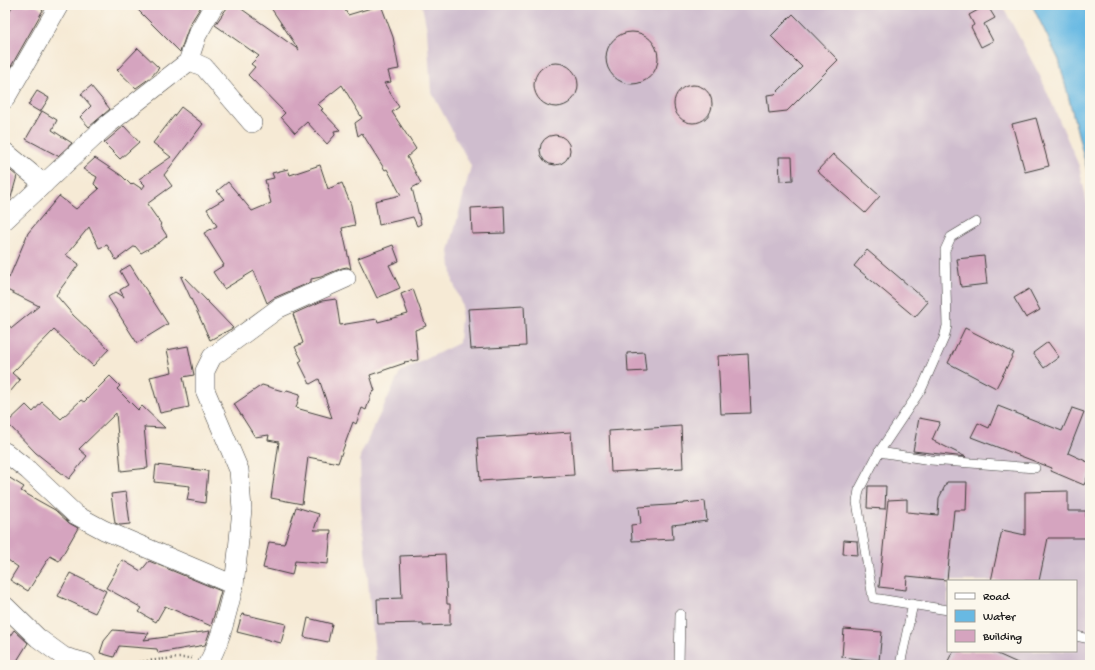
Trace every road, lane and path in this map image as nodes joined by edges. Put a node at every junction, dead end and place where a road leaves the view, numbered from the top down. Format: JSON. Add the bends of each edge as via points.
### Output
{"nodes":[{"id":1,"x":59,"y":5,"type":"edge"},
{"id":2,"x":214,"y":5,"type":"edge"},
{"id":3,"x":188,"y":62,"type":"junction"},
{"id":4,"x":5,"y":99,"type":"edge"},
{"id":5,"x":252,"y":123,"type":"dead end"},
{"id":6,"x":5,"y":152,"type":"edge"},
{"id":7,"x":44,"y":184,"type":"junction"},
{"id":8,"x":5,"y":220,"type":"edge"},
{"id":9,"x":976,"y":222,"type":"dead end"},
{"id":10,"x":346,"y":278,"type":"dead end"},
{"id":11,"x":5,"y":452,"type":"edge"},
{"id":12,"x":879,"y":452,"type":"junction"},
{"id":13,"x":1035,"y":468,"type":"dead end"},
{"id":14,"x":234,"y":584,"type":"junction"},
{"id":15,"x":913,"y":604,"type":"junction"},
{"id":16,"x":5,"y":606,"type":"edge"},
{"id":17,"x":947,"y":610,"type":"edge"},
{"id":18,"x":680,"y":614,"type":"dead end"},
{"id":19,"x":1077,"y":636,"type":"edge"},
{"id":20,"x":1090,"y":639,"type":"edge"},
{"id":21,"x":209,"y":662,"type":"edge"},
{"id":22,"x":86,"y":663,"type":"joint"},
{"id":23,"x":679,"y":665,"type":"edge"},
{"id":24,"x":900,"y":665,"type":"edge"}],
"edges":[{"from":1,"to":4,"type":"street"},
{"from":2,"to":3,"type":"street","via":[[196,35]]},
{"from":3,"to":5,"type":"street","via":[[204,67]]},
{"from":3,"to":7,"type":"street","via":[[107,125]]},
{"from":6,"to":7,"type":"street"},
{"from":7,"to":8,"type":"street"},
{"from":9,"to":12,"type":"lane","via":[[951,237],[945,250],[947,326],[944,338],[922,388]]},
{"from":10,"to":14,"type":"street","via":[[279,308],[212,357],[205,372],[205,390],[240,470],[242,509]]},
{"from":11,"to":14,"type":"street","via":[[76,515],[104,530]]},
{"from":12,"to":13,"type":"lane","via":[[931,460]]},
{"from":12,"to":15,"type":"lane","via":[[859,490],[858,502],[873,598]]},
{"from":14,"to":21,"type":"street","via":[[226,618]]},
{"from":15,"to":17,"type":"lane"},
{"from":15,"to":24,"type":"lane"},
{"from":16,"to":22,"type":"street","via":[[38,638],[64,657]]},
{"from":18,"to":23,"type":"lane"},
{"from":19,"to":20,"type":"lane"},
{"from":21,"to":22,"type":"path","via":[[175,658],[115,664]]}]}
